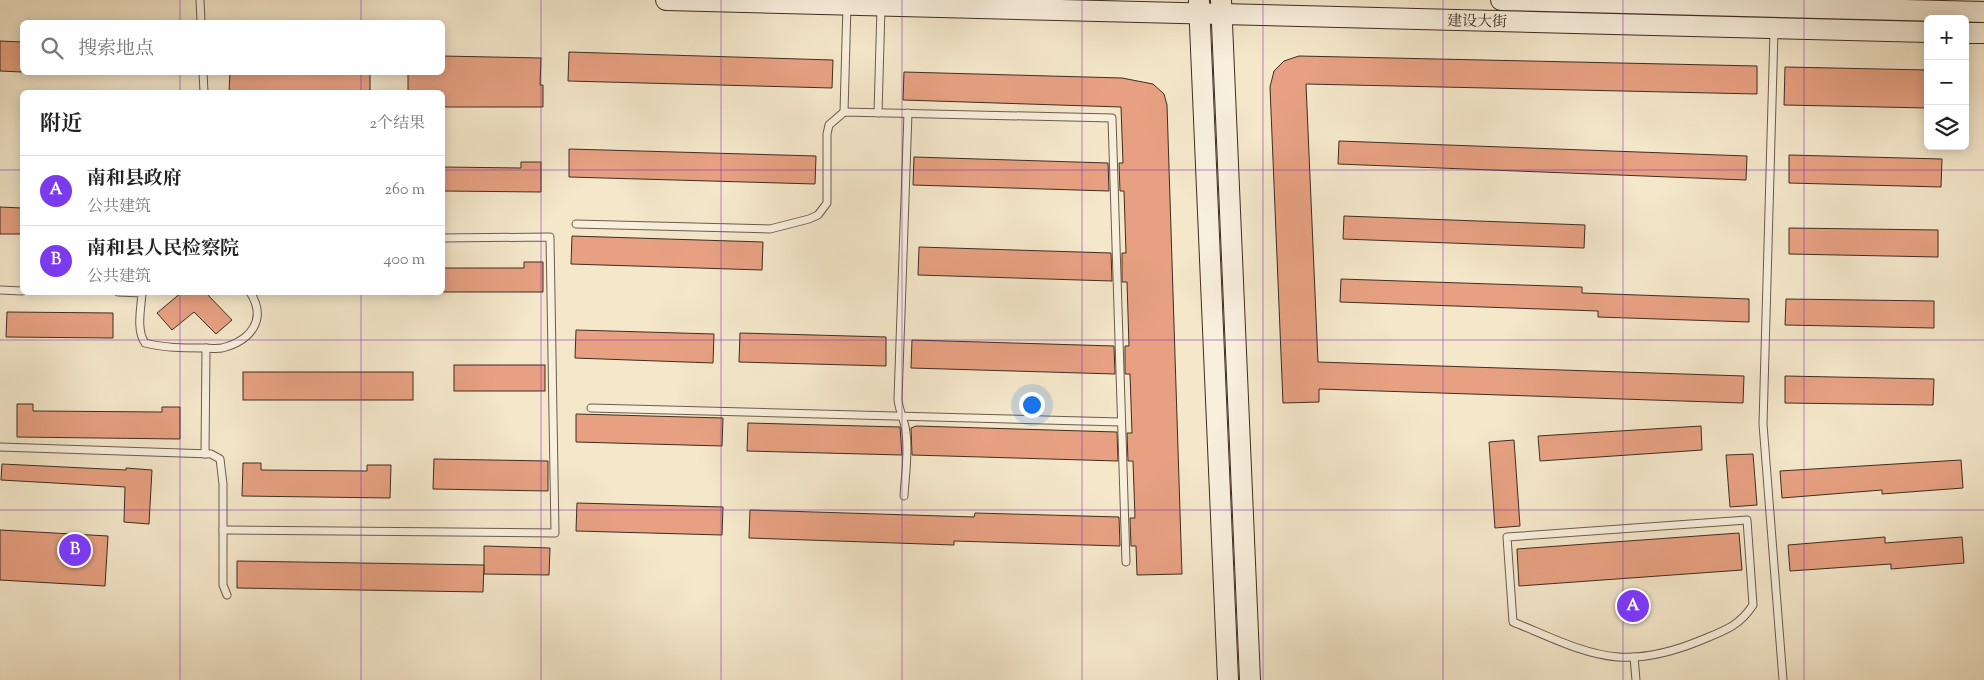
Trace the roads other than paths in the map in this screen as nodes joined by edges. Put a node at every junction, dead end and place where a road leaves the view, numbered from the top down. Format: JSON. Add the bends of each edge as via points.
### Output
{"nodes":[{"id":1,"x":200,"y":0,"type":"edge"},
{"id":2,"x":666,"y":0,"type":"edge"},
{"id":3,"x":1501,"y":0,"type":"edge"},
{"id":4,"x":847,"y":5,"type":"junction"},
{"id":5,"x":881,"y":5,"type":"junction"},
{"id":6,"x":1200,"y":7,"type":"edge"},
{"id":7,"x":1221,"y":7,"type":"edge"},
{"id":8,"x":1984,"y":12,"type":"edge"},
{"id":9,"x":201,"y":20,"type":"edge"},
{"id":10,"x":1774,"y":28,"type":"junction"},
{"id":11,"x":1924,"y":32,"type":"edge"},
{"id":12,"x":1969,"y":33,"type":"edge"},
{"id":13,"x":1984,"y":33,"type":"edge"},
{"id":14,"x":203,"y":75,"type":"edge"},
{"id":15,"x":204,"y":90,"type":"edge"},
{"id":16,"x":844,"y":112,"type":"junction"},
{"id":17,"x":878,"y":113,"type":"junction"},
{"id":18,"x":908,"y":113,"type":"junction"},
{"id":19,"x":576,"y":224,"type":"dead end"},
{"id":20,"x":445,"y":238,"type":"edge"},
{"id":21,"x":0,"y":290,"type":"edge"},
{"id":22,"x":20,"y":291,"type":"edge"},
{"id":23,"x":142,"y":295,"type":"edge"},
{"id":24,"x":252,"y":295,"type":"edge"},
{"id":25,"x":206,"y":348,"type":"junction"},
{"id":26,"x":591,"y":408,"type":"dead end"},
{"id":27,"x":901,"y":416,"type":"junction"},
{"id":28,"x":1121,"y":422,"type":"junction"},
{"id":29,"x":0,"y":447,"type":"edge"},
{"id":30,"x":205,"y":454,"type":"junction"},
{"id":31,"x":904,"y":496,"type":"dead end"},
{"id":32,"x":222,"y":530,"type":"junction"},
{"id":33,"x":1126,"y":562,"type":"dead end"},
{"id":34,"x":226,"y":595,"type":"dead end"},
{"id":35,"x":1634,"y":657,"type":"junction"},
{"id":36,"x":1228,"y":680,"type":"edge"},
{"id":37,"x":1250,"y":680,"type":"edge"},
{"id":38,"x":1636,"y":680,"type":"edge"},
{"id":39,"x":1783,"y":680,"type":"edge"}],
"edges":[{"from":1,"to":9,"type":"lane"},
{"from":2,"to":4,"type":"street","name":"建设大街"},
{"from":3,"to":8,"type":"street","name":"建设大街"},
{"from":4,"to":5,"type":"street","name":"建设大街"},
{"from":4,"to":16,"type":"lane"},
{"from":5,"to":6,"type":"street","name":"建设大街"},
{"from":5,"to":17,"type":"lane"},
{"from":6,"to":7,"type":"street","name":"建设大街"},
{"from":6,"to":36,"type":"street"},
{"from":7,"to":10,"type":"street","name":"建设大街"},
{"from":7,"to":37,"type":"street"},
{"from":10,"to":11,"type":"street","name":"建设大街"},
{"from":10,"to":39,"type":"lane","via":[[1763,424]]},
{"from":12,"to":13,"type":"street"},
{"from":14,"to":15,"type":"lane"},
{"from":16,"to":17,"type":"lane"},
{"from":16,"to":19,"type":"lane","via":[[829,125],[827,202],[818,215],[770,229]]},
{"from":17,"to":18,"type":"lane"},
{"from":18,"to":27,"type":"lane","via":[[898,399]]},
{"from":18,"to":28,"type":"lane","via":[[1112,118]]},
{"from":20,"to":32,"type":"lane","via":[[550,237],[555,533]]},
{"from":21,"to":22,"type":"lane"},
{"from":23,"to":25,"type":"lane","via":[[140,326],[145,344]]},
{"from":24,"to":25,"type":"lane","via":[[258,320],[255,328],[239,341],[221,348]]},
{"from":25,"to":30,"type":"lane"},
{"from":26,"to":27,"type":"lane"},
{"from":27,"to":28,"type":"lane"},
{"from":27,"to":31,"type":"lane","via":[[907,436]]},
{"from":28,"to":33,"type":"lane"},
{"from":29,"to":30,"type":"lane"},
{"from":30,"to":32,"type":"lane","via":[[220,459]]},
{"from":32,"to":34,"type":"lane","via":[[222,585]]},
{"from":35,"to":35,"type":"lane","via":[[1696,642],[1736,625],[1747,614],[1753,605],[1747,520],[1507,537],[1513,622],[1587,651]]},
{"from":35,"to":38,"type":"lane"}]}
